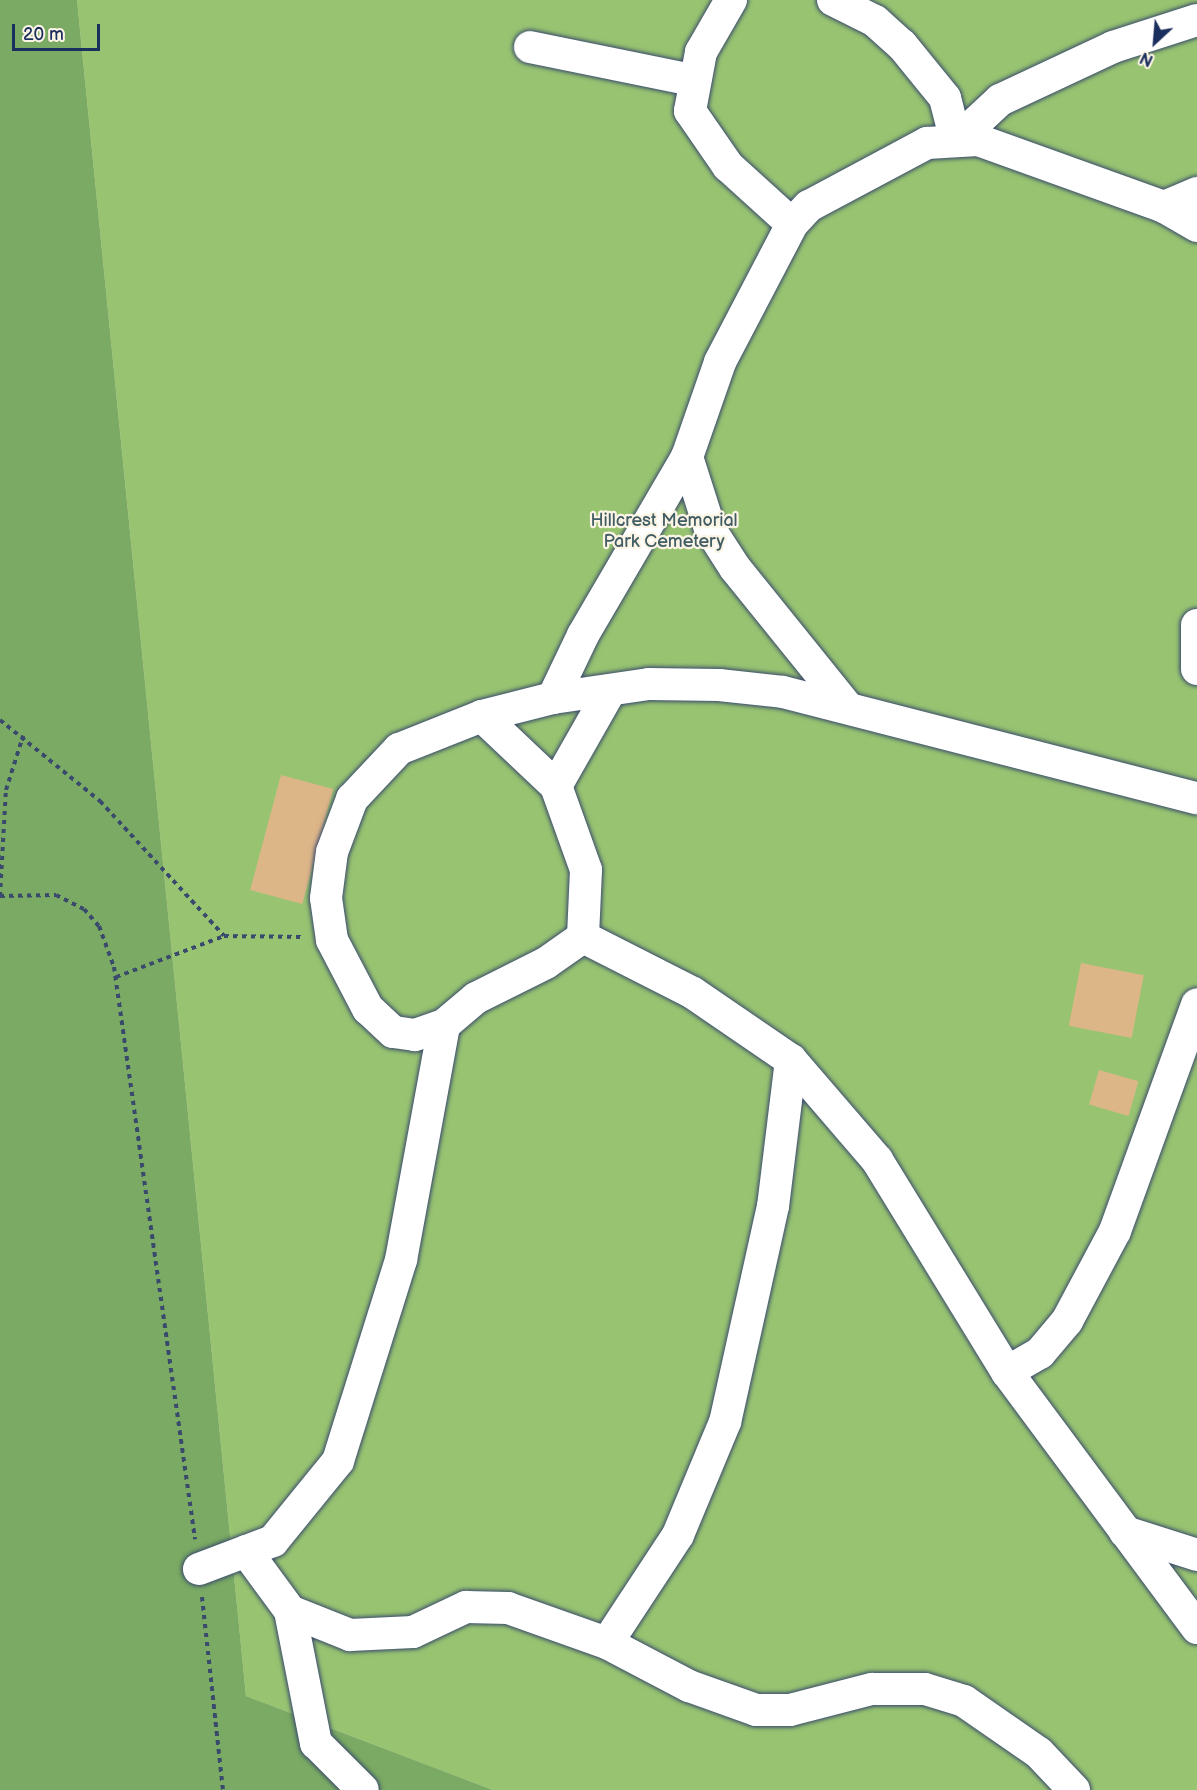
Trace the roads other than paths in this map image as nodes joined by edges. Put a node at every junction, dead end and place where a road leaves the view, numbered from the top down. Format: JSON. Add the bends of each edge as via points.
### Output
{"nodes":[{"id":1,"x":731,"y":0,"type":"edge"},
{"id":2,"x":832,"y":0,"type":"edge"},
{"id":3,"x":1197,"y":20,"type":"edge"},
{"id":4,"x":530,"y":47,"type":"dead end"},
{"id":5,"x":692,"y":80,"type":"junction"},
{"id":6,"x":956,"y":141,"type":"junction"},
{"id":7,"x":1197,"y":193,"type":"edge"},
{"id":8,"x":1164,"y":207,"type":"junction"},
{"id":9,"x":792,"y":224,"type":"junction"},
{"id":10,"x":1197,"y":226,"type":"edge"},
{"id":11,"x":687,"y":458,"type":"junction"},
{"id":12,"x":1197,"y":625,"type":"edge"},
{"id":13,"x":1197,"y":669,"type":"edge"},
{"id":14,"x":610,"y":691,"type":"junction"},
{"id":15,"x":553,"y":698,"type":"junction"},
{"id":16,"x":848,"y":708,"type":"junction"},
{"id":17,"x":482,"y":716,"type":"junction"},
{"id":18,"x":556,"y":786,"type":"junction"},
{"id":19,"x":1197,"y":798,"type":"edge"},
{"id":20,"x":583,"y":937,"type":"junction"},
{"id":21,"x":1197,"y":1004,"type":"edge"},
{"id":22,"x":444,"y":1025,"type":"junction"},
{"id":23,"x":791,"y":1060,"type":"junction"},
{"id":24,"x":1007,"y":1372,"type":"junction"},
{"id":25,"x":1125,"y":1532,"type":"junction"},
{"id":26,"x":246,"y":1551,"type":"junction"},
{"id":27,"x":1197,"y":1555,"type":"edge"},
{"id":28,"x":199,"y":1569,"type":"road end"},
{"id":29,"x":290,"y":1611,"type":"junction"},
{"id":30,"x":1197,"y":1628,"type":"edge"},
{"id":31,"x":607,"y":1643,"type":"junction"},
{"id":32,"x":363,"y":1790,"type":"edge"},
{"id":33,"x":1074,"y":1790,"type":"edge"}],
"edges":[{"from":1,"to":5,"type":"lane","via":[[701,52]]},
{"from":2,"to":6,"type":"lane","via":[[875,21],[909,53],[945,98]]},
{"from":3,"to":6,"type":"lane","via":[[1113,47],[1000,100]]},
{"from":4,"to":5,"type":"lane"},
{"from":5,"to":9,"type":"lane","via":[[690,111],[705,138],[761,198]]},
{"from":6,"to":8,"type":"lane","via":[[978,140]]},
{"from":6,"to":9,"type":"lane","via":[[927,142],[809,206]]},
{"from":7,"to":8,"type":"lane"},
{"from":8,"to":10,"type":"lane"},
{"from":9,"to":11,"type":"lane","via":[[720,362]]},
{"from":11,"to":15,"type":"lane","via":[[583,635]]},
{"from":11,"to":16,"type":"lane","via":[[710,529],[735,568]]},
{"from":12,"to":13,"type":"lane"},
{"from":14,"to":15,"type":"lane"},
{"from":14,"to":16,"type":"lane","via":[[649,684],[719,685]]},
{"from":14,"to":18,"type":"lane"},
{"from":15,"to":17,"type":"lane"},
{"from":16,"to":19,"type":"lane"},
{"from":17,"to":18,"type":"lane"},
{"from":17,"to":22,"type":"lane","via":[[399,749],[352,799],[332,852],[326,898],[332,940],[368,1009],[393,1032],[415,1035]]},
{"from":18,"to":20,"type":"lane","via":[[586,870]]},
{"from":20,"to":22,"type":"lane","via":[[546,963],[476,998]]},
{"from":20,"to":23,"type":"lane","via":[[693,993]]},
{"from":21,"to":24,"type":"lane","via":[[1115,1231],[1067,1321],[1040,1353]]},
{"from":22,"to":26,"type":"lane","via":[[401,1260],[338,1461],[273,1540]]},
{"from":23,"to":24,"type":"lane","via":[[877,1160]]},
{"from":23,"to":31,"type":"lane","via":[[773,1206],[725,1422],[678,1535]]},
{"from":24,"to":25,"type":"lane"},
{"from":25,"to":27,"type":"lane"},
{"from":25,"to":30,"type":"lane"},
{"from":26,"to":28,"type":"lane"},
{"from":26,"to":29,"type":"lane"},
{"from":29,"to":31,"type":"lane","via":[[350,1635],[413,1632],[466,1607],[508,1608]]},
{"from":29,"to":32,"type":"lane","via":[[316,1743]]},
{"from":31,"to":33,"type":"lane","via":[[689,1686],[756,1710],[790,1710],[872,1689],[925,1689],[964,1701],[1030,1746]]}]}
